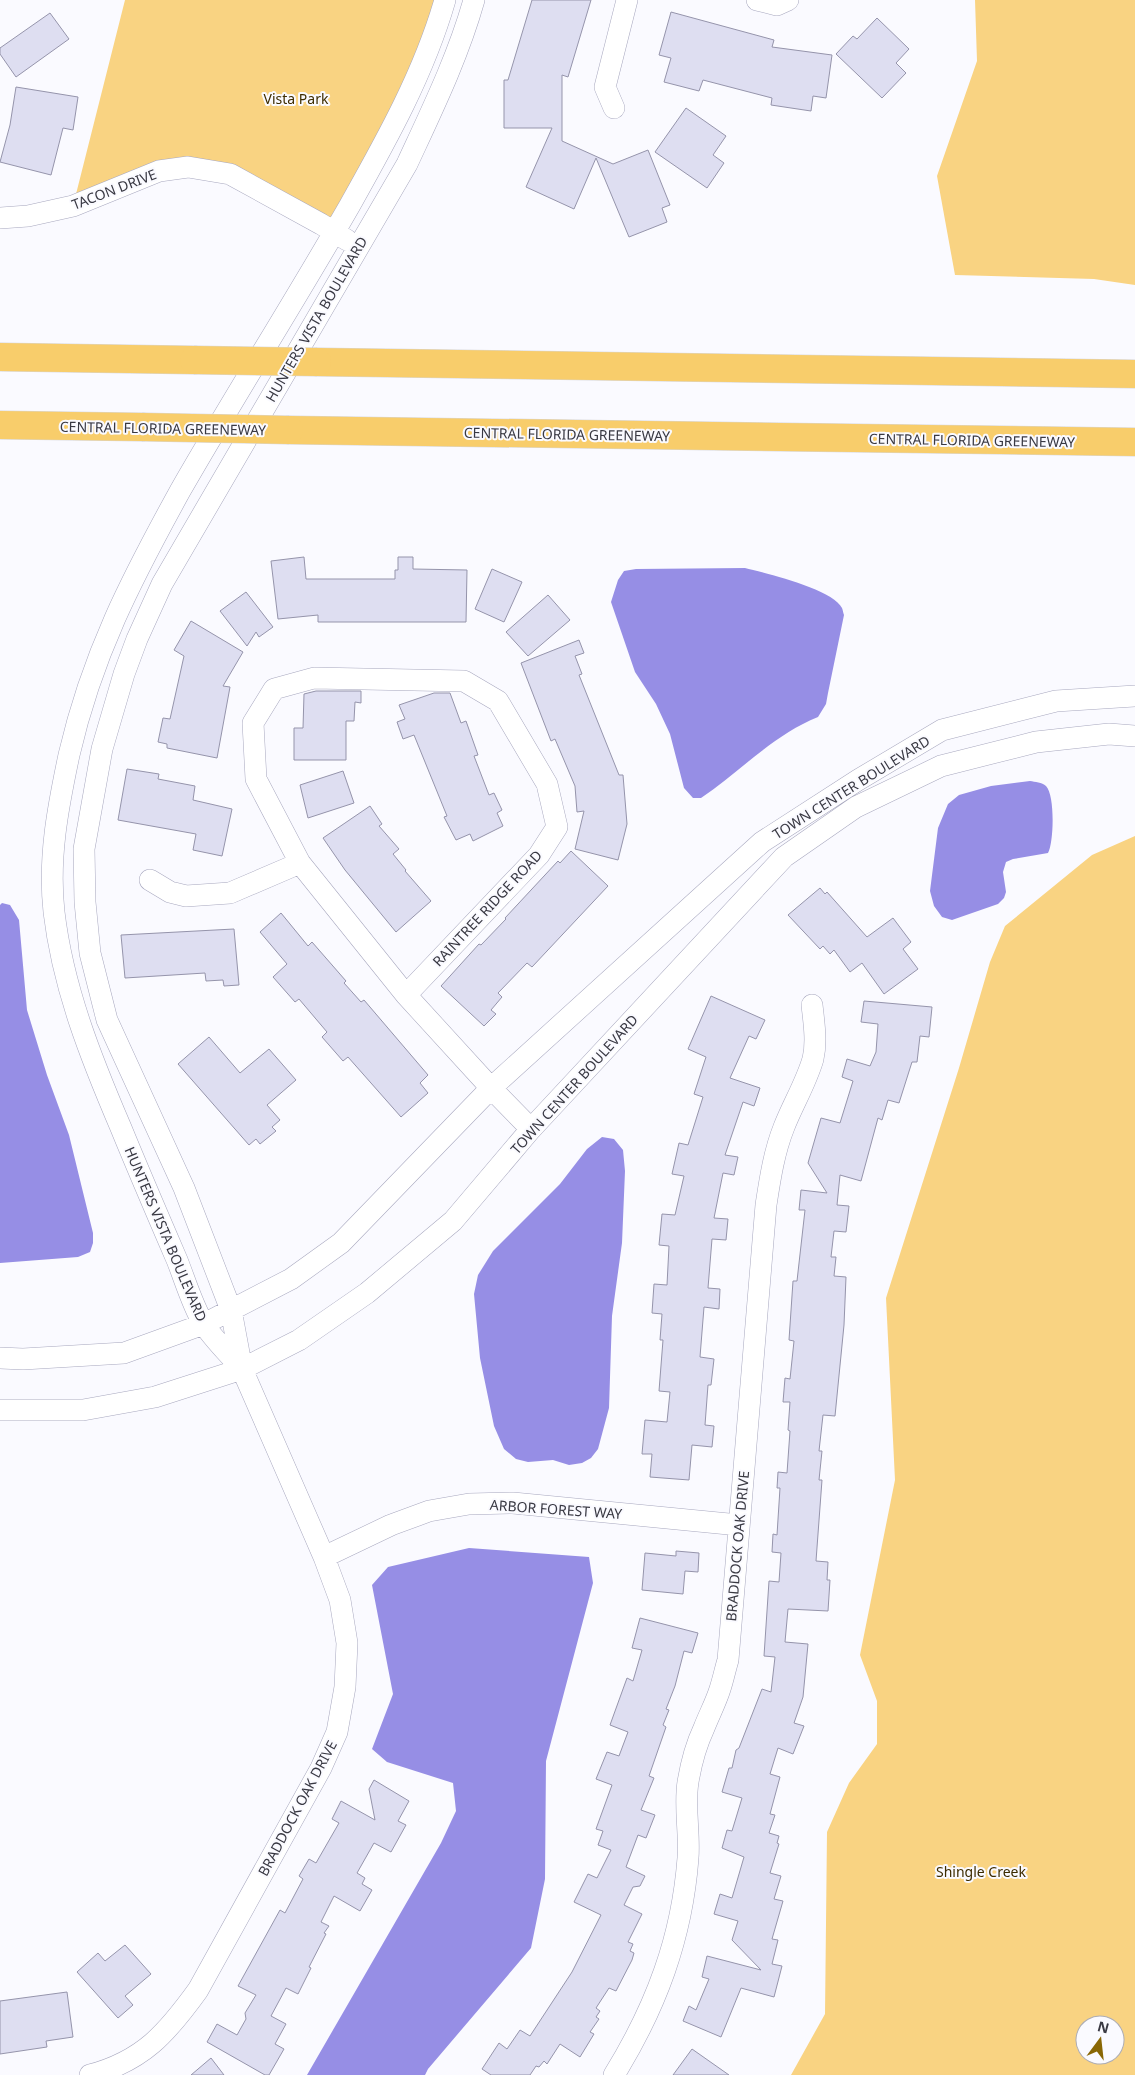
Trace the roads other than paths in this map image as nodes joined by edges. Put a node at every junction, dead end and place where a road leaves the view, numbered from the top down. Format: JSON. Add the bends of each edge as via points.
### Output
{"nodes":[{"id":1,"x":445,"y":0,"type":"edge"},
{"id":2,"x":474,"y":0,"type":"edge"},
{"id":3,"x":627,"y":0,"type":"edge"},
{"id":4,"x":757,"y":0,"type":"edge"},
{"id":5,"x":788,"y":0,"type":"edge"},
{"id":6,"x":614,"y":108,"type":"dead end"},
{"id":7,"x":0,"y":218,"type":"edge"},
{"id":8,"x":334,"y":232,"type":"junction"},
{"id":9,"x":358,"y":247,"type":"junction"},
{"id":10,"x":0,"y":357,"type":"edge"},
{"id":11,"x":1135,"y":374,"type":"edge"},
{"id":12,"x":0,"y":425,"type":"edge"},
{"id":13,"x":1135,"y":442,"type":"edge"},
{"id":14,"x":1135,"y":696,"type":"edge"},
{"id":15,"x":1135,"y":736,"type":"edge"},
{"id":16,"x":300,"y":863,"type":"junction"},
{"id":17,"x":150,"y":880,"type":"dead end"},
{"id":18,"x":406,"y":995,"type":"junction"},
{"id":19,"x":812,"y":1006,"type":"dead end"},
{"id":20,"x":491,"y":1088,"type":"junction"},
{"id":21,"x":531,"y":1129,"type":"junction"},
{"id":22,"x":232,"y":1310,"type":"junction"},
{"id":23,"x":204,"y":1324,"type":"junction"},
{"id":24,"x":0,"y":1358,"type":"edge"},
{"id":25,"x":242,"y":1369,"type":"junction"},
{"id":26,"x":0,"y":1410,"type":"edge"},
{"id":27,"x":739,"y":1525,"type":"junction"},
{"id":28,"x":324,"y":1557,"type":"junction"},
{"id":29,"x":90,"y":2075,"type":"edge"},
{"id":30,"x":614,"y":2075,"type":"edge"}],
"edges":[{"from":1,"to":8,"type":"street","name":"HUNTERS VISTA BOULEVARD","via":[[433,40],[389,137]]},
{"from":2,"to":9,"type":"street","name":"HUNTERS VISTA BOULEVARD","via":[[440,94],[406,164]]},
{"from":3,"to":6,"type":"street","via":[[605,86]]},
{"from":4,"to":5,"type":"street","via":[[777,5]]},
{"from":7,"to":8,"type":"street","name":"TACON DRIVE","via":[[28,216],[73,206],[159,172],[188,167],[230,174]]},
{"from":8,"to":9,"type":"street","name":"TACON DRIVE"},
{"from":8,"to":23,"type":"street","name":"HUNTERS VISTA BOULEVARD","via":[[200,456],[133,577],[90,677],[58,806],[52,862],[54,910],[62,965],[102,1083]]},
{"from":9,"to":22,"type":"street","name":"HUNTERS VISTA BOULEVARD","via":[[158,592],[124,674],[102,749],[84,848],[90,953],[108,1020],[184,1188]]},
{"from":10,"to":11,"type":"highway","bridge":true},
{"from":12,"to":13,"type":"highway","name":"CENTRAL FLORIDA GREENEWAY","bridge":true},
{"from":14,"to":20,"type":"street","name":"TOWN CENTER BOULEVARD","via":[[1056,701],[942,730],[858,780],[762,842]]},
{"from":15,"to":21,"type":"street","name":"TOWN CENTER BOULEVARD","via":[[1110,734],[1026,744],[941,766],[856,806],[784,857]]},
{"from":16,"to":17,"type":"street","via":[[230,893],[186,896],[170,892]]},
{"from":16,"to":18,"type":"street","name":"RAINTREE RIDGE ROAD"},
{"from":16,"to":18,"type":"street","name":"RAINTREE RIDGE ROAD","via":[[256,779],[253,723],[274,689],[314,678],[464,681],[498,701],[546,784],[557,827],[539,855]]},
{"from":18,"to":20,"type":"street","name":"RAINTREE RIDGE ROAD"},
{"from":19,"to":27,"type":"street","name":"BRADDOCK OAK DRIVE","via":[[813,1058],[784,1127],[773,1162],[766,1205]]},
{"from":20,"to":21,"type":"street","name":"RAINTREE RIDGE ROAD"},
{"from":20,"to":22,"type":"street","name":"TOWN CENTER BOULEVARD","via":[[341,1243],[291,1279]]},
{"from":21,"to":25,"type":"street","name":"TOWN CENTER BOULEVARD","via":[[453,1221],[367,1293],[299,1340]]},
{"from":22,"to":23,"type":"street","name":"TOWN CENTER BOULEVARD"},
{"from":22,"to":25,"type":"street","name":"HUNTERS VISTA BOULEVARD"},
{"from":23,"to":24,"type":"street","name":"TOWN CENTER BOULEVARD","via":[[124,1353]]},
{"from":23,"to":25,"type":"street","name":"HUNTERS VISTA BOULEVARD"},
{"from":25,"to":26,"type":"street","name":"TOWN CENTER BOULEVARD","via":[[155,1397],[83,1410]]},
{"from":25,"to":28,"type":"street","name":"BRADDOCK OAK DRIVE"},
{"from":27,"to":28,"type":"street","name":"ARBOR FOREST WAY","via":[[513,1503],[469,1504],[430,1511],[391,1525]]},
{"from":27,"to":30,"type":"street","name":"BRADDOCK OAK DRIVE","via":[[728,1660],[720,1690],[693,1758],[688,1785],[684,1901],[671,1956],[654,2001]]},
{"from":28,"to":29,"type":"street","name":"BRADDOCK OAK DRIVE","via":[[340,1600],[347,1643],[345,1687],[337,1732],[321,1768],[198,1990],[174,2024],[145,2051],[109,2070]]}]}
